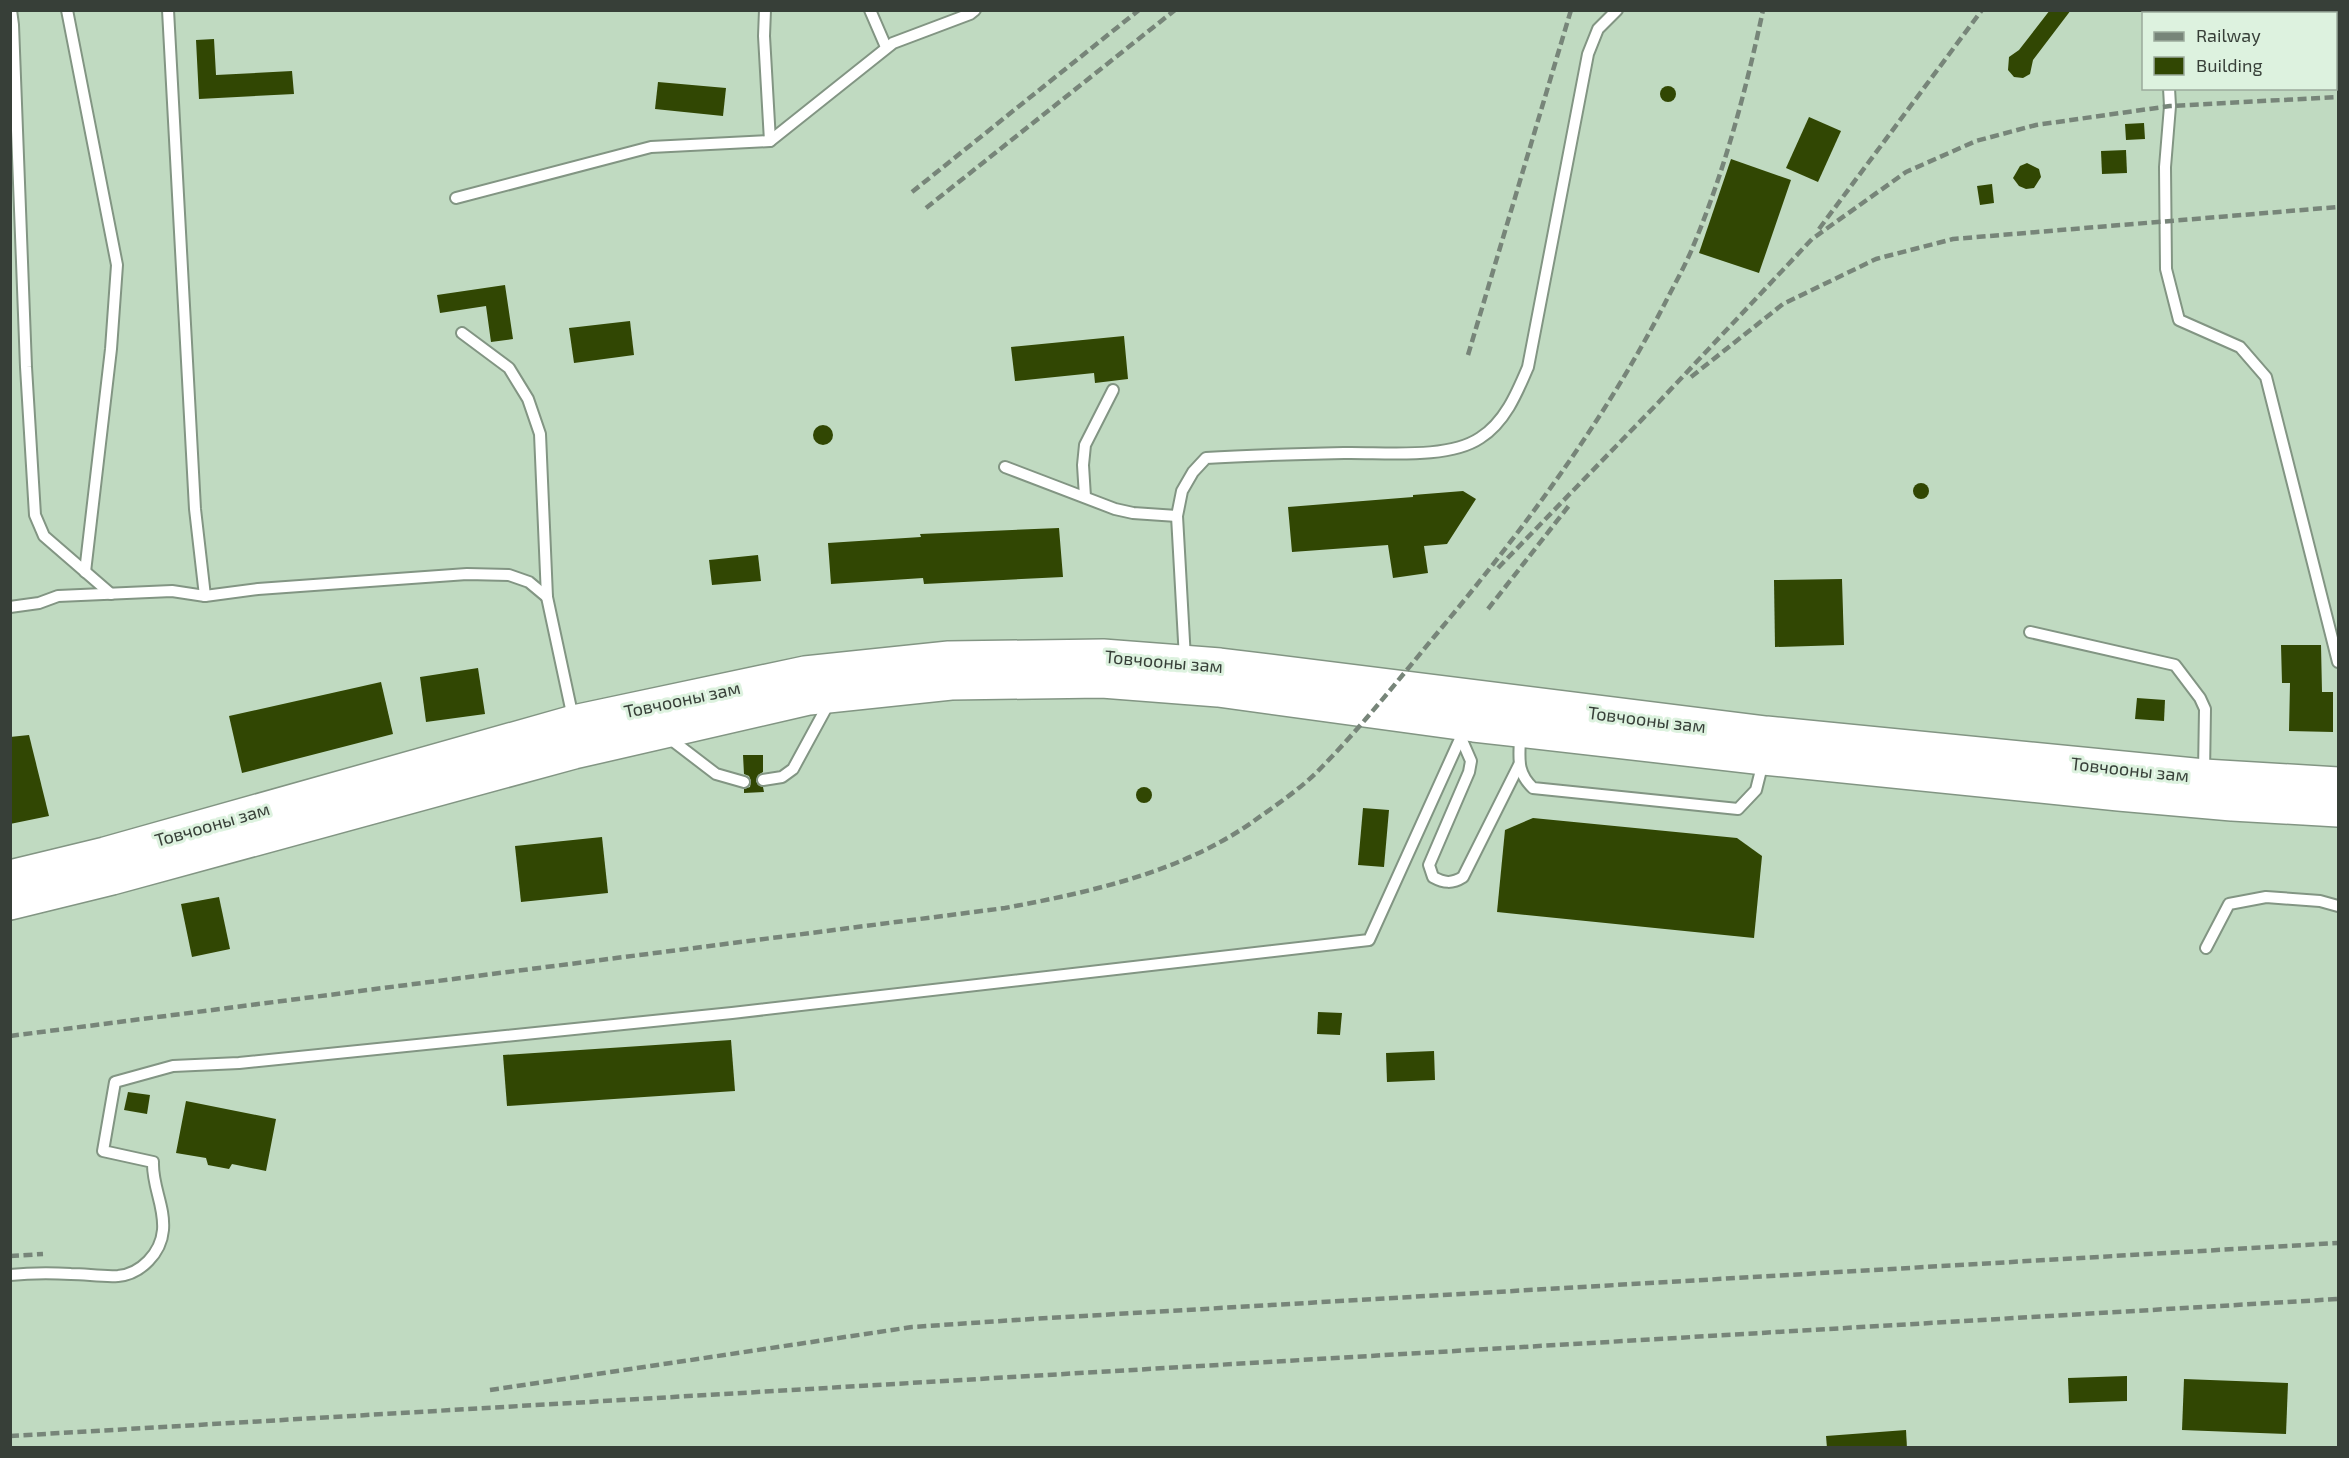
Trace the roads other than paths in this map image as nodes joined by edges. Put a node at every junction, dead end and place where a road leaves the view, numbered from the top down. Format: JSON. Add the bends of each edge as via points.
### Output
{"nodes":[{"id":1,"x":67,"y":10,"type":"edge"},
{"id":2,"x":168,"y":10,"type":"edge"},
{"id":3,"x":765,"y":10,"type":"edge"},
{"id":4,"x":870,"y":10,"type":"edge"},
{"id":5,"x":975,"y":10,"type":"edge"},
{"id":6,"x":1617,"y":10,"type":"edge"},
{"id":7,"x":11,"y":11,"type":"edge"},
{"id":8,"x":886,"y":47,"type":"junction"},
{"id":9,"x":2169,"y":90,"type":"edge"},
{"id":10,"x":770,"y":141,"type":"junction"},
{"id":11,"x":456,"y":198,"type":"dead end"},
{"id":12,"x":462,"y":333,"type":"dead end"},
{"id":13,"x":1113,"y":390,"type":"dead end"},
{"id":14,"x":1005,"y":467,"type":"dead end"},
{"id":15,"x":1085,"y":498,"type":"junction"},
{"id":16,"x":1177,"y":516,"type":"junction"},
{"id":17,"x":85,"y":572,"type":"junction"},
{"id":18,"x":111,"y":594,"type":"junction"},
{"id":19,"x":205,"y":596,"type":"junction"},
{"id":20,"x":547,"y":597,"type":"junction"},
{"id":21,"x":10,"y":607,"type":"edge"},
{"id":22,"x":2030,"y":632,"type":"dead end"},
{"id":23,"x":1186,"y":662,"type":"junction"},
{"id":24,"x":2338,"y":662,"type":"edge"},
{"id":25,"x":833,"y":695,"type":"junction"},
{"id":26,"x":574,"y":722,"type":"junction"},
{"id":27,"x":1464,"y":731,"type":"junction"},
{"id":28,"x":1521,"y":731,"type":"junction"},
{"id":29,"x":661,"y":732,"type":"junction"},
{"id":30,"x":1764,"y":758,"type":"junction"},
{"id":31,"x":1519,"y":765,"type":"junction"},
{"id":32,"x":2204,"y":776,"type":"junction"},
{"id":33,"x":763,"y":780,"type":"dead end"},
{"id":34,"x":744,"y":782,"type":"dead end"},
{"id":35,"x":2338,"y":784,"type":"edge"},
{"id":36,"x":2338,"y":810,"type":"edge"},
{"id":37,"x":10,"y":877,"type":"edge"},
{"id":38,"x":10,"y":903,"type":"edge"},
{"id":39,"x":2338,"y":906,"type":"edge"},
{"id":40,"x":2206,"y":948,"type":"dead end"},
{"id":41,"x":10,"y":1275,"type":"edge"}],
"edges":[{"from":1,"to":17,"type":"lane","via":[[117,266]]},
{"from":2,"to":19,"type":"lane","via":[[195,509]]},
{"from":3,"to":10,"type":"lane"},
{"from":4,"to":8,"type":"lane"},
{"from":5,"to":8,"type":"lane"},
{"from":6,"to":16,"type":"lane","via":[[1598,29],[1588,54],[1528,367],[1501,419],[1480,438],[1459,447],[1420,453],[1206,458],[1182,492]]},
{"from":7,"to":17,"type":"lane","via":[[35,515],[44,536]]},
{"from":8,"to":10,"type":"lane"},
{"from":9,"to":24,"type":"lane","via":[[2166,269],[2179,320],[2240,347],[2266,377]]},
{"from":10,"to":11,"type":"lane","via":[[651,147]]},
{"from":12,"to":20,"type":"lane","via":[[509,368],[528,399],[540,434]]},
{"from":13,"to":15,"type":"lane","via":[[1085,445]]},
{"from":14,"to":15,"type":"lane"},
{"from":15,"to":16,"type":"lane","via":[[1133,513]]},
{"from":16,"to":23,"type":"lane"},
{"from":17,"to":18,"type":"lane"},
{"from":18,"to":19,"type":"lane","via":[[172,591]]},
{"from":18,"to":21,"type":"lane","via":[[58,596]]},
{"from":19,"to":20,"type":"lane","via":[[467,574],[509,575],[529,582]]},
{"from":20,"to":26,"type":"lane"},
{"from":22,"to":32,"type":"lane","via":[[2175,665],[2205,709]]},
{"from":23,"to":26,"type":"highway","name":"Товчооны зам","via":[[1103,656],[938,659],[805,673]]},
{"from":23,"to":32,"type":"highway","name":"Товчооны зам","via":[[1766,733]]},
{"from":25,"to":27,"type":"highway","name":"Товчооны зам","via":[[951,683],[1102,681],[1218,690]]},
{"from":25,"to":29,"type":"highway","name":"Товчооны зам"},
{"from":25,"to":33,"type":"lane","via":[[793,769],[782,777]]},
{"from":26,"to":37,"type":"highway","name":"Товчооны зам"},
{"from":27,"to":28,"type":"highway","name":"Товчооны зам"},
{"from":27,"to":31,"type":"lane","via":[[1471,761],[1469,772],[1429,865],[1433,877],[1455,882],[1463,877]]},
{"from":27,"to":41,"type":"lane","via":[[1369,940],[732,1013],[239,1063],[173,1066],[115,1082],[104,1151],[153,1162],[163,1210],[163,1232],[161,1244],[151,1259],[141,1268],[118,1276]]},
{"from":28,"to":30,"type":"highway","name":"Товчооны зам"},
{"from":28,"to":31,"type":"lane"},
{"from":29,"to":34,"type":"lane","via":[[716,774]]},
{"from":29,"to":38,"type":"highway","name":"Товчооны зам"},
{"from":30,"to":31,"type":"lane","via":[[1756,790],[1738,809],[1533,788],[1523,779]]},
{"from":30,"to":36,"type":"highway","name":"Товчооны зам","via":[[2120,794]]},
{"from":32,"to":35,"type":"highway","name":"Товчооны зам"},
{"from":39,"to":40,"type":"lane","via":[[2266,897],[2229,904]]}]}
